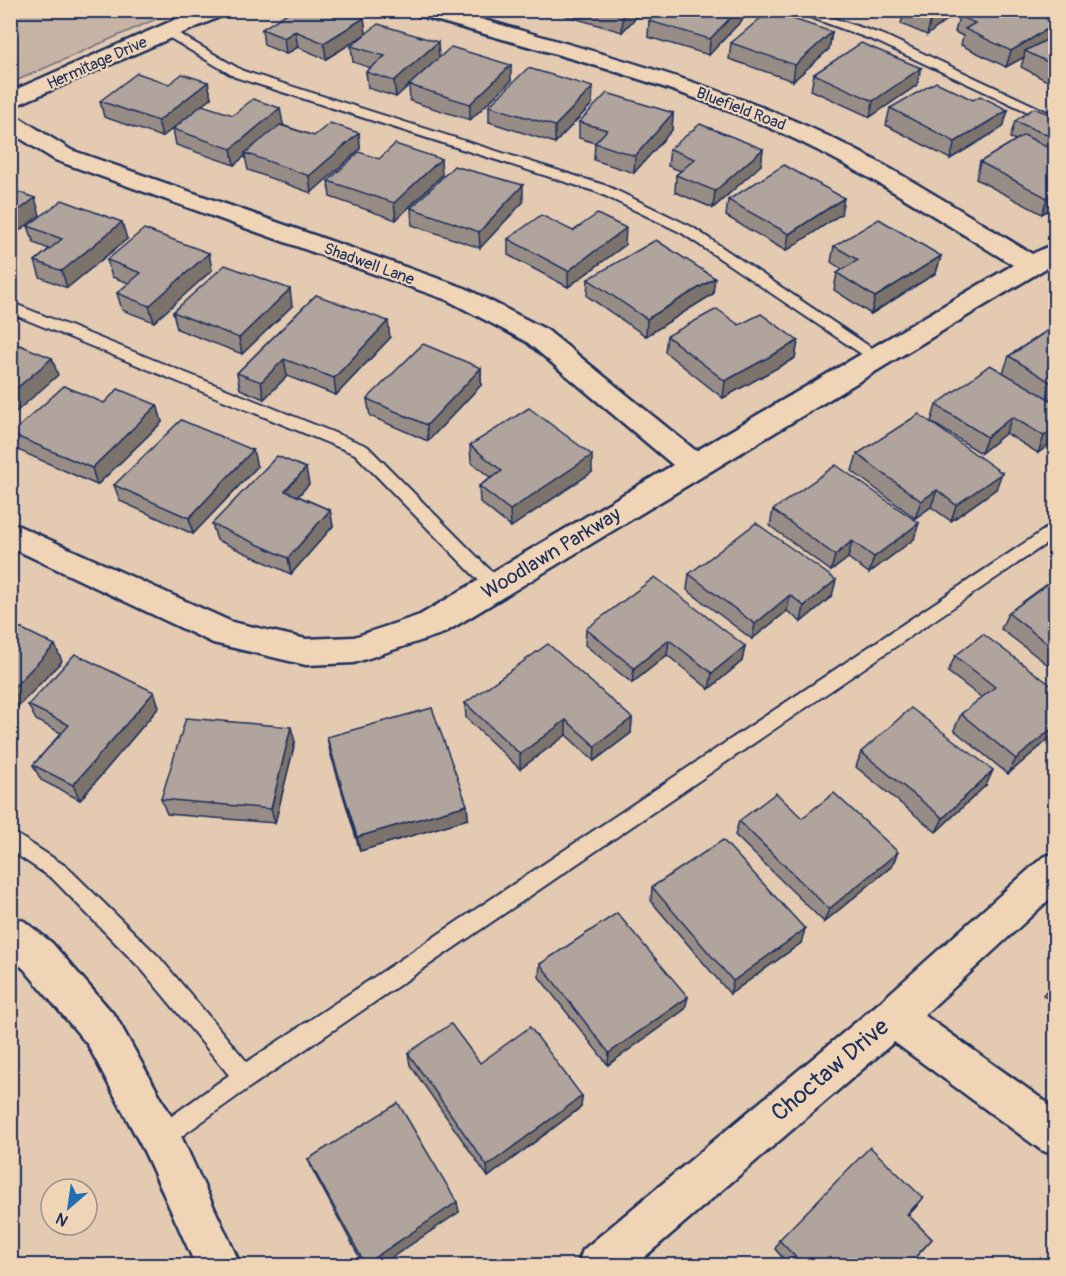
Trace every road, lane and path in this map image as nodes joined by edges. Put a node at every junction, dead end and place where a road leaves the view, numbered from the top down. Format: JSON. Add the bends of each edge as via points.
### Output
{"nodes":[{"id":1,"x":216,"y":10,"type":"edge"},
{"id":2,"x":425,"y":10,"type":"edge"},
{"id":3,"x":796,"y":10,"type":"edge"},
{"id":4,"x":169,"y":32,"type":"junction"},
{"id":5,"x":10,"y":101,"type":"edge"},
{"id":6,"x":10,"y":122,"type":"edge"},
{"id":7,"x":1056,"y":122,"type":"edge"},
{"id":8,"x":1044,"y":258,"type":"edge"},
{"id":9,"x":10,"y":308,"type":"edge"},
{"id":10,"x":877,"y":357,"type":"junction"},
{"id":11,"x":694,"y":466,"type":"junction"},
{"id":12,"x":1056,"y":528,"type":"edge"},
{"id":13,"x":10,"y":534,"type":"edge"},
{"id":14,"x":496,"y":587,"type":"junction"},
{"id":15,"x":10,"y":839,"type":"edge"},
{"id":16,"x":1056,"y":869,"type":"edge"},
{"id":17,"x":10,"y":933,"type":"edge"},
{"id":18,"x":893,"y":1017,"type":"junction"},
{"id":19,"x":245,"y":1077,"type":"junction"},
{"id":20,"x":1056,"y":1135,"type":"edge"},
{"id":21,"x":160,"y":1138,"type":"junction"},
{"id":22,"x":616,"y":1261,"type":"edge"},
{"id":23,"x":219,"y":1266,"type":"edge"}],
"edges":[{"from":1,"to":4,"type":"street","name":"Hermitage Drive"},
{"from":2,"to":8,"type":"street","name":"Bluefield Road","via":[[706,94],[777,122]]},
{"from":3,"to":7,"type":"lane","via":[[882,39]]},
{"from":4,"to":5,"type":"street","name":"Hermitage Drive"},
{"from":4,"to":10,"type":"lane","via":[[239,74],[602,189],[687,230]]},
{"from":6,"to":11,"type":"street","name":"Shadwell Lane","via":[[63,154],[456,294],[537,336]]},
{"from":8,"to":10,"type":"street","name":"Woodlawn Parkway"},
{"from":9,"to":14,"type":"lane","via":[[361,450]]},
{"from":10,"to":11,"type":"street","name":"Woodlawn Parkway"},
{"from":11,"to":14,"type":"street","name":"Woodlawn Parkway"},
{"from":12,"to":19,"type":"lane"},
{"from":13,"to":14,"type":"street","name":"Woodlawn Parkway","via":[[225,634],[306,652],[354,650],[432,624]]},
{"from":15,"to":19,"type":"lane","via":[[60,873],[151,964]]},
{"from":16,"to":18,"type":"street","name":"Choctaw Drive"},
{"from":17,"to":21,"type":"street","via":[[38,956],[102,1031]]},
{"from":18,"to":20,"type":"street"},
{"from":18,"to":22,"type":"street","name":"Choctaw Drive"},
{"from":19,"to":21,"type":"lane"},
{"from":21,"to":23,"type":"street"}]}
